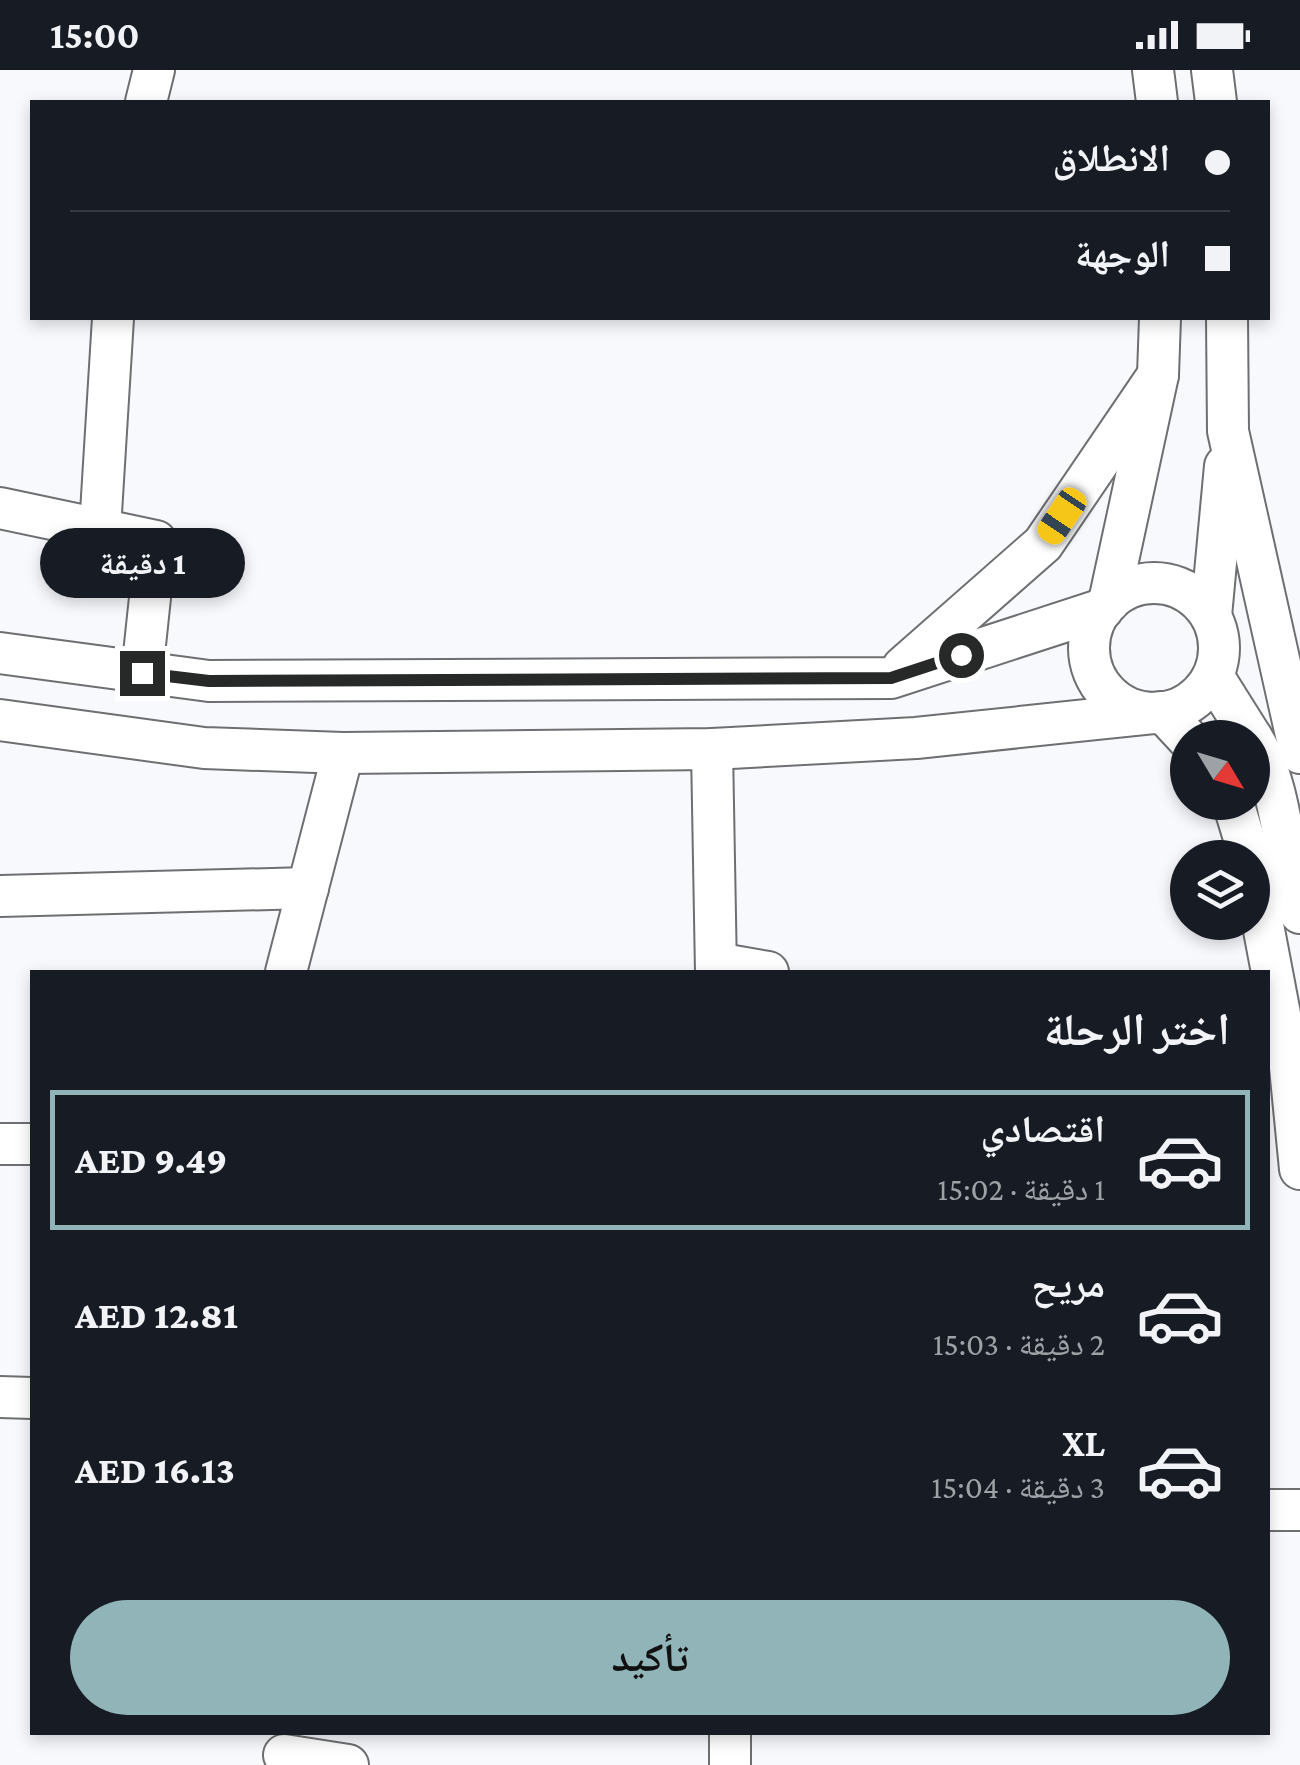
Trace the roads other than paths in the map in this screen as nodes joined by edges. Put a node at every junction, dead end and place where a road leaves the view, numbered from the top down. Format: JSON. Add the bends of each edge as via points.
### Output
{"nodes":[{"id":1,"x":154,"y":70,"type":"edge"},
{"id":2,"x":1153,"y":70,"type":"edge"},
{"id":3,"x":1212,"y":70,"type":"edge"},
{"id":4,"x":146,"y":100,"type":"edge"},
{"id":5,"x":1157,"y":100,"type":"edge"},
{"id":6,"x":1216,"y":100,"type":"edge"},
{"id":7,"x":113,"y":320,"type":"edge"},
{"id":8,"x":1160,"y":320,"type":"edge"},
{"id":9,"x":1227,"y":320,"type":"edge"},
{"id":10,"x":1158,"y":374,"type":"junction"},
{"id":11,"x":1228,"y":431,"type":"junction"},
{"id":12,"x":0,"y":508,"type":"edge"},
{"id":13,"x":100,"y":529,"type":"junction"},
{"id":14,"x":1106,"y":606,"type":"junction"},
{"id":15,"x":1211,"y":616,"type":"junction"},
{"id":16,"x":0,"y":653,"type":"edge"},
{"id":17,"x":142,"y":673,"type":"junction"},
{"id":18,"x":1213,"y":676,"type":"junction"},
{"id":19,"x":891,"y":678,"type":"junction"},
{"id":20,"x":0,"y":720,"type":"edge"},
{"id":21,"x":1180,"y":720,"type":"edge"},
{"id":22,"x":1241,"y":720,"type":"edge"},
{"id":23,"x":1170,"y":724,"type":"edge"},
{"id":24,"x":1170,"y":726,"type":"edge"},
{"id":25,"x":712,"y":749,"type":"junction"},
{"id":26,"x":1300,"y":753,"type":"edge"},
{"id":27,"x":343,"y":754,"type":"junction"},
{"id":28,"x":1270,"y":780,"type":"edge"},
{"id":29,"x":308,"y":888,"type":"junction"},
{"id":30,"x":0,"y":896,"type":"edge"},
{"id":31,"x":1300,"y":913,"type":"edge"},
{"id":32,"x":1262,"y":940,"type":"edge"},
{"id":33,"x":716,"y":968,"type":"edge"},
{"id":34,"x":287,"y":970,"type":"edge"},
{"id":35,"x":742,"y":970,"type":"edge"},
{"id":36,"x":1266,"y":970,"type":"edge"},
{"id":37,"x":1270,"y":999,"type":"edge"},
{"id":38,"x":1279,"y":1065,"type":"edge"},
{"id":39,"x":0,"y":1144,"type":"edge"},
{"id":40,"x":30,"y":1144,"type":"edge"},
{"id":41,"x":1300,"y":1169,"type":"edge"},
{"id":42,"x":0,"y":1397,"type":"edge"},
{"id":43,"x":30,"y":1398,"type":"edge"},
{"id":44,"x":1270,"y":1510,"type":"edge"},
{"id":45,"x":1300,"y":1510,"type":"edge"},
{"id":46,"x":730,"y":1735,"type":"edge"},
{"id":47,"x":282,"y":1751,"type":"edge"},
{"id":48,"x":348,"y":1765,"type":"edge"},
{"id":49,"x":730,"y":1765,"type":"edge"}],
"edges":[{"from":1,"to":4,"type":"street"},
{"from":2,"to":5,"type":"street"},
{"from":3,"to":6,"type":"street"},
{"from":7,"to":13,"type":"street"},
{"from":8,"to":10,"type":"street"},
{"from":9,"to":11,"type":"street"},
{"from":10,"to":14,"type":"street"},
{"from":10,"to":19,"type":"street","via":[[1043,544]]},
{"from":11,"to":15,"type":"street"},
{"from":11,"to":26,"type":"street"},
{"from":12,"to":13,"type":"street"},
{"from":13,"to":17,"type":"street","via":[[156,541]]},
{"from":14,"to":15,"type":"street","via":[[1139,585],[1164,584],[1195,597]]},
{"from":14,"to":19,"type":"street"},
{"from":14,"to":23,"type":"street","via":[[1090,642],[1100,684],[1127,708]]},
{"from":15,"to":18,"type":"street","via":[[1219,649]]},
{"from":16,"to":17,"type":"street"},
{"from":17,"to":19,"type":"street","via":[[209,681]]},
{"from":18,"to":21,"type":"street"},
{"from":18,"to":22,"type":"street"},
{"from":20,"to":27,"type":"street","via":[[204,748]]},
{"from":24,"to":25,"type":"street"},
{"from":25,"to":27,"type":"street"},
{"from":25,"to":33,"type":"street"},
{"from":27,"to":29,"type":"street"},
{"from":28,"to":31,"type":"street"},
{"from":29,"to":30,"type":"street"},
{"from":29,"to":34,"type":"street"},
{"from":32,"to":36,"type":"street"},
{"from":33,"to":35,"type":"street"},
{"from":37,"to":38,"type":"street"},
{"from":38,"to":41,"type":"street"},
{"from":39,"to":40,"type":"street"},
{"from":42,"to":43,"type":"street"},
{"from":44,"to":45,"type":"street"},
{"from":46,"to":49,"type":"street"},
{"from":47,"to":48,"type":"street"}]}
